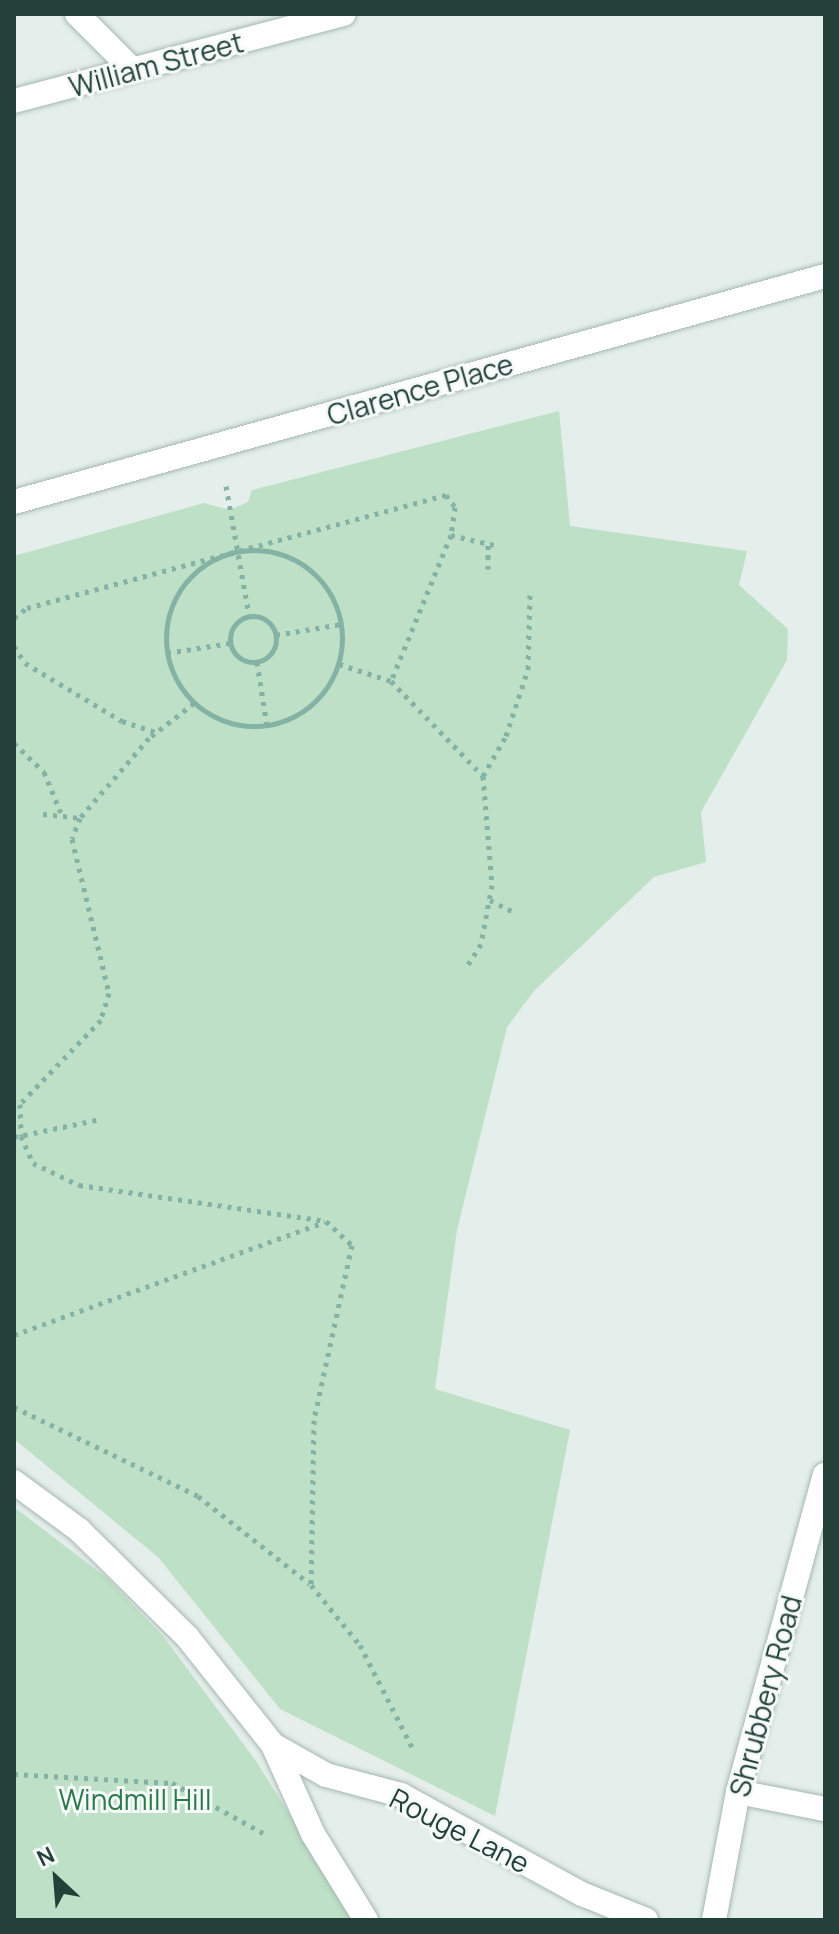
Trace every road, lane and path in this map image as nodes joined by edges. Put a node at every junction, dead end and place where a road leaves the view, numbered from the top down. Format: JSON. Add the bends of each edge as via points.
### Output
{"nodes":[{"id":1,"x":77,"y":14,"type":"edge"},
{"id":2,"x":344,"y":14,"type":"edge"},
{"id":3,"x":133,"y":70,"type":"junction"},
{"id":4,"x":14,"y":101,"type":"edge"},
{"id":5,"x":825,"y":276,"type":"edge"},
{"id":6,"x":218,"y":445,"type":"junction"},
{"id":7,"x":14,"y":502,"type":"edge"},
{"id":8,"x":451,"y":535,"type":"junction"},
{"id":9,"x":237,"y":551,"type":"junction"},
{"id":10,"x":488,"y":569,"type":"dead end"},
{"id":11,"x":530,"y":594,"type":"dead end"},
{"id":12,"x":249,"y":615,"type":"junction"},
{"id":13,"x":14,"y":618,"type":"edge"},
{"id":14,"x":341,"y":624,"type":"junction"},
{"id":15,"x":276,"y":635,"type":"junction"},
{"id":16,"x":230,"y":643,"type":"junction"},
{"id":17,"x":14,"y":646,"type":"edge"},
{"id":18,"x":167,"y":653,"type":"junction"},
{"id":19,"x":257,"y":662,"type":"junction"},
{"id":20,"x":339,"y":664,"type":"junction"},
{"id":21,"x":391,"y":681,"type":"junction"},
{"id":22,"x":194,"y":703,"type":"junction"},
{"id":23,"x":267,"y":726,"type":"junction"},
{"id":24,"x":156,"y":732,"type":"junction"},
{"id":25,"x":14,"y":743,"type":"edge"},
{"id":26,"x":483,"y":776,"type":"junction"},
{"id":27,"x":61,"y":813,"type":"junction"},
{"id":28,"x":43,"y":814,"type":"dead end"},
{"id":29,"x":80,"y":818,"type":"junction"},
{"id":30,"x":490,"y":900,"type":"junction"},
{"id":31,"x":514,"y":912,"type":"dead end"},
{"id":32,"x":466,"y":968,"type":"dead end"},
{"id":33,"x":101,"y":1119,"type":"dead end"},
{"id":34,"x":17,"y":1136,"type":"edge"},
{"id":35,"x":326,"y":1221,"type":"junction"},
{"id":36,"x":14,"y":1335,"type":"edge"},
{"id":37,"x":14,"y":1407,"type":"edge"},
{"id":38,"x":825,"y":1475,"type":"edge"},
{"id":39,"x":14,"y":1482,"type":"edge"},
{"id":40,"x":311,"y":1585,"type":"junction"},
{"id":41,"x":273,"y":1745,"type":"junction"},
{"id":42,"x":14,"y":1774,"type":"edge"},
{"id":43,"x":738,"y":1792,"type":"junction"},
{"id":44,"x":415,"y":1802,"type":"junction"},
{"id":45,"x":825,"y":1809,"type":"edge"},
{"id":46,"x":269,"y":1836,"type":"dead end"},
{"id":47,"x":366,"y":1920,"type":"edge"},
{"id":48,"x":646,"y":1920,"type":"edge"},
{"id":49,"x":714,"y":1920,"type":"edge"}],
"edges":[{"from":1,"to":3,"type":"street"},
{"from":2,"to":3,"type":"street","name":"William Street"},
{"from":3,"to":4,"type":"street","name":"William Street"},
{"from":5,"to":6,"type":"street","name":"Clarence Place"},
{"from":6,"to":7,"type":"street","name":"Clarence Place"},
{"from":6,"to":9,"type":"path"},
{"from":8,"to":9,"type":"path","via":[[455,507],[446,495]]},
{"from":8,"to":10,"type":"path","via":[[491,544]]},
{"from":8,"to":21,"type":"path"},
{"from":9,"to":12,"type":"path"},
{"from":9,"to":13,"type":"path","via":[[27,608]]},
{"from":9,"to":14,"type":"path","via":[[263,551],[306,567],[335,602]]},
{"from":9,"to":18,"type":"path","via":[[191,577],[175,599]]},
{"from":11,"to":26,"type":"path","via":[[528,669],[506,736]]},
{"from":12,"to":15,"type":"path","via":[[267,620]]},
{"from":12,"to":16,"type":"path","via":[[232,628]]},
{"from":14,"to":15,"type":"path"},
{"from":14,"to":20,"type":"path"},
{"from":15,"to":19,"type":"path","via":[[274,650]]},
{"from":16,"to":18,"type":"path"},
{"from":16,"to":19,"type":"path","via":[[237,656]]},
{"from":17,"to":24,"type":"path","via":[[25,663],[122,721]]},
{"from":18,"to":22,"type":"path"},
{"from":19,"to":23,"type":"path"},
{"from":20,"to":21,"type":"path"},
{"from":20,"to":23,"type":"path","via":[[311,707]]},
{"from":21,"to":26,"type":"path"},
{"from":22,"to":23,"type":"path","via":[[239,725]]},
{"from":22,"to":24,"type":"path"},
{"from":24,"to":29,"type":"path"},
{"from":25,"to":27,"type":"path","via":[[44,772]]},
{"from":26,"to":30,"type":"path"},
{"from":27,"to":28,"type":"path"},
{"from":27,"to":29,"type":"path"},
{"from":29,"to":34,"type":"path","via":[[72,839],[109,993],[101,1020],[20,1104]]},
{"from":30,"to":31,"type":"path"},
{"from":30,"to":32,"type":"path","via":[[481,944]]},
{"from":33,"to":34,"type":"path"},
{"from":34,"to":35,"type":"path","via":[[33,1163],[79,1185]]},
{"from":35,"to":36,"type":"path"},
{"from":35,"to":40,"type":"path","via":[[352,1245],[314,1420]]},
{"from":37,"to":40,"type":"path","via":[[198,1496]]},
{"from":38,"to":43,"type":"street","name":"Shrubbery Road"},
{"from":39,"to":41,"type":"street","name":"Rouge Lane","via":[[79,1530],[188,1638]]},
{"from":40,"to":44,"type":"path","via":[[360,1645],[389,1694],[427,1778]]},
{"from":41,"to":44,"type":"street","name":"Rouge Lane","via":[[326,1775]]},
{"from":41,"to":47,"type":"street","name":"Rouge Lane","via":[[313,1834]]},
{"from":42,"to":46,"type":"path","via":[[172,1783],[214,1800]]},
{"from":43,"to":45,"type":"street"},
{"from":43,"to":49,"type":"street","name":"Shrubbery Road"},
{"from":44,"to":48,"type":"street","name":"Rouge Lane","via":[[582,1894]]}]}
